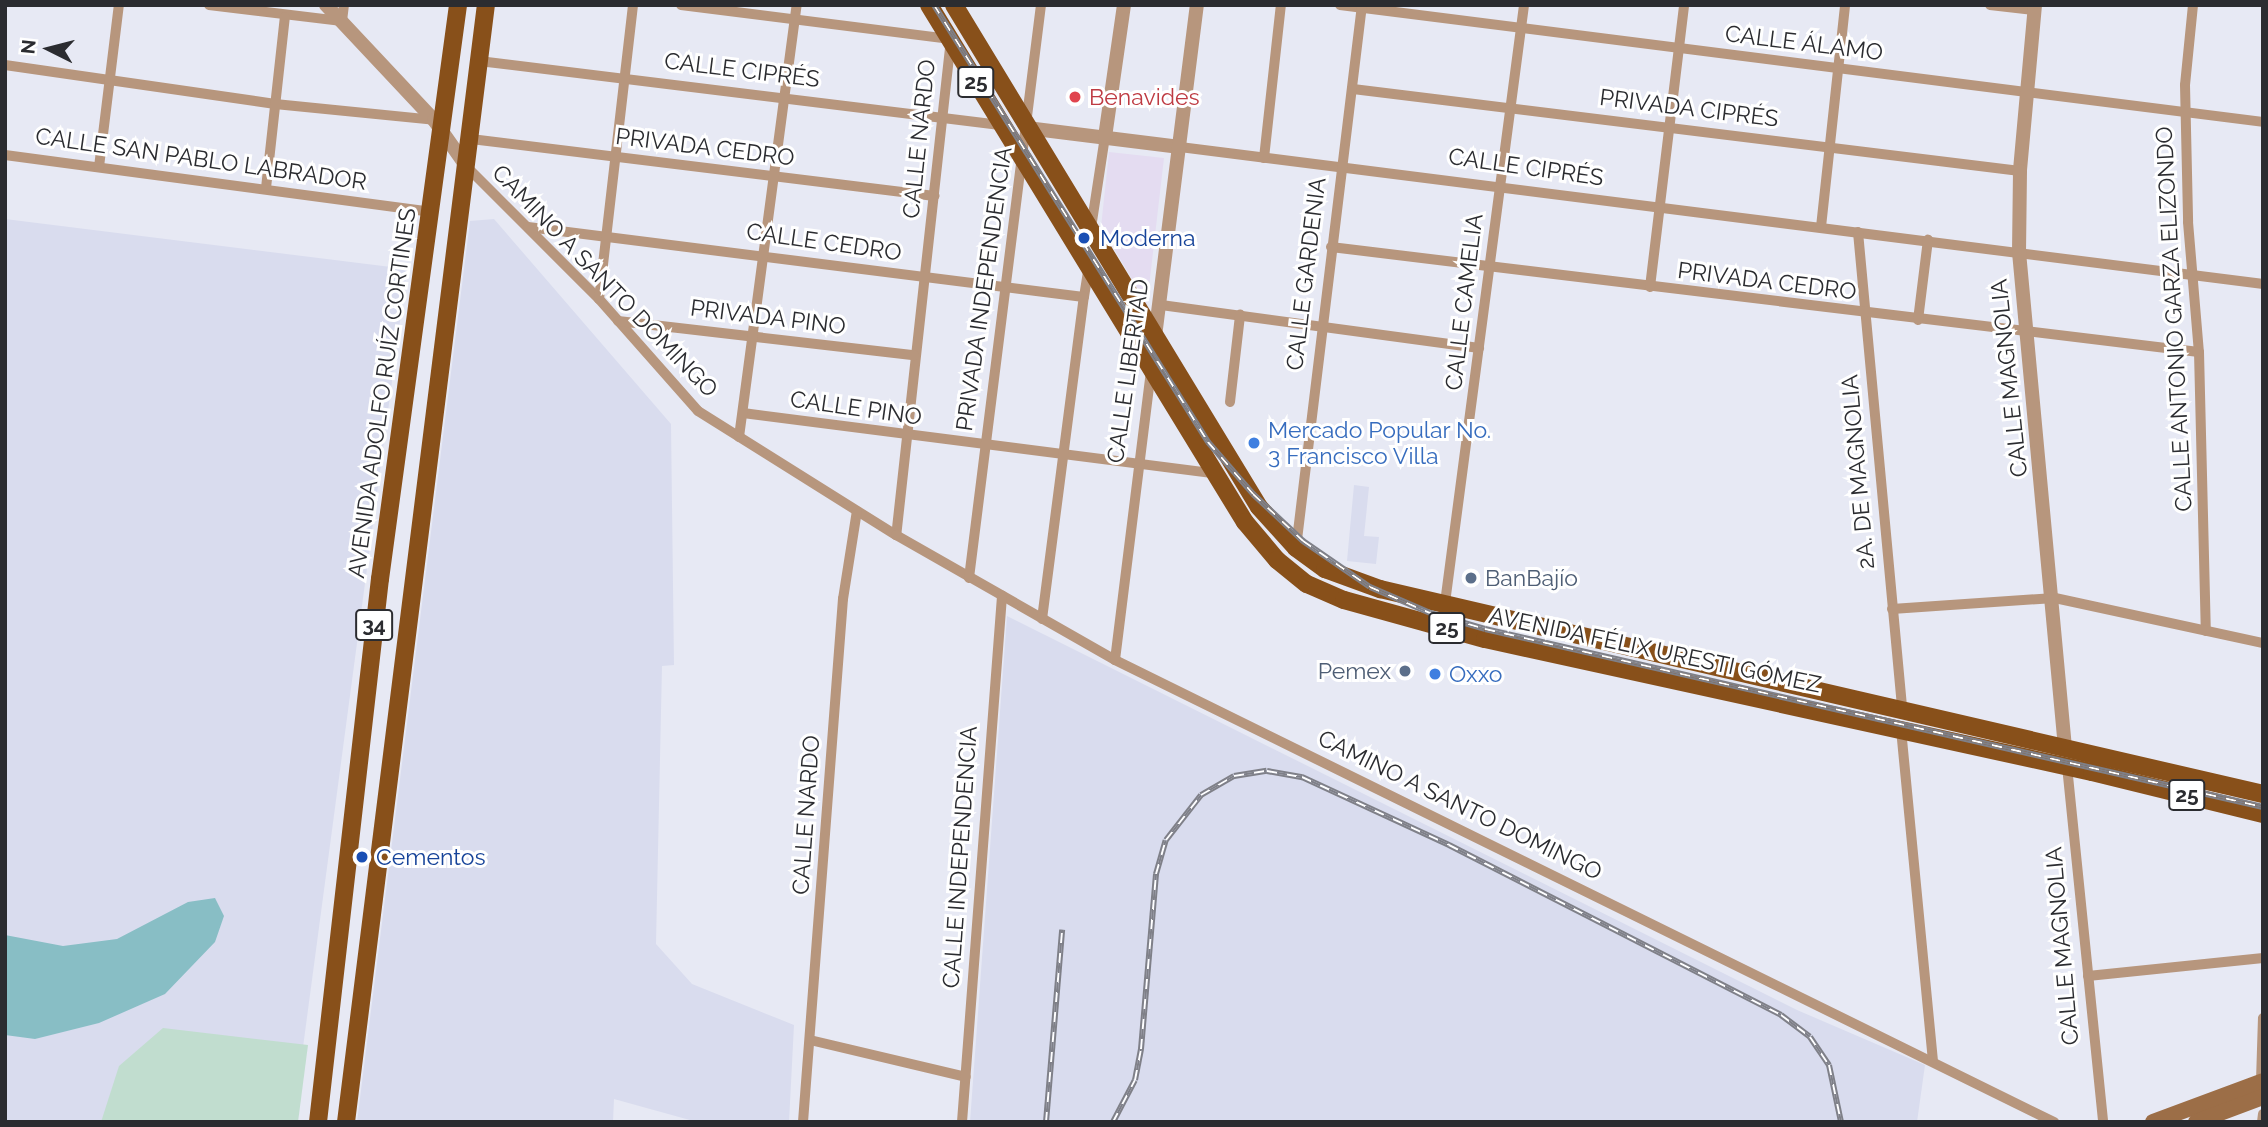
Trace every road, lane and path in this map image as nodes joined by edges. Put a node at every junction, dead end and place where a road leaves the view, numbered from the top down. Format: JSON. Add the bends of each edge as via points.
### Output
{"nodes":[{"id":1,"x":119,"y":5,"type":"edge"},
{"id":2,"x":209,"y":5,"type":"edge"},
{"id":3,"x":326,"y":5,"type":"edge"},
{"id":4,"x":344,"y":5,"type":"edge"},
{"id":5,"x":458,"y":5,"type":"edge"},
{"id":6,"x":486,"y":5,"type":"edge"},
{"id":7,"x":633,"y":5,"type":"edge"},
{"id":8,"x":681,"y":5,"type":"edge"},
{"id":9,"x":797,"y":5,"type":"edge"},
{"id":10,"x":929,"y":5,"type":"edge"},
{"id":11,"x":1041,"y":5,"type":"edge"},
{"id":12,"x":1124,"y":5,"type":"edge"},
{"id":13,"x":1197,"y":5,"type":"edge"},
{"id":14,"x":1282,"y":5,"type":"edge"},
{"id":15,"x":1340,"y":5,"type":"edge"},
{"id":16,"x":1524,"y":5,"type":"edge"},
{"id":17,"x":1685,"y":5,"type":"edge"},
{"id":18,"x":1845,"y":5,"type":"edge"},
{"id":19,"x":1990,"y":5,"type":"edge"},
{"id":20,"x":2193,"y":5,"type":"edge"},
{"id":21,"x":1362,"y":6,"type":"edge"},
{"id":22,"x":956,"y":7,"type":"edge"},
{"id":23,"x":2034,"y":8,"type":"edge"},
{"id":24,"x":285,"y":17,"type":"junction"},
{"id":25,"x":795,"y":20,"type":"junction"},
{"id":26,"x":342,"y":21,"type":"junction"},
{"id":27,"x":1521,"y":29,"type":"junction"},
{"id":28,"x":951,"y":39,"type":"junction"},
{"id":29,"x":1679,"y":48,"type":"junction"},
{"id":30,"x":479,"y":61,"type":"junction"},
{"id":31,"x":5,"y":65,"type":"edge"},
{"id":32,"x":1838,"y":68,"type":"junction"},
{"id":33,"x":624,"y":78,"type":"junction"},
{"id":34,"x":109,"y":79,"type":"junction"},
{"id":35,"x":1353,"y":89,"type":"junction"},
{"id":36,"x":2025,"y":94,"type":"junction"},
{"id":37,"x":785,"y":98,"type":"junction"},
{"id":38,"x":275,"y":104,"type":"junction"},
{"id":39,"x":1510,"y":106,"type":"junction"},
{"id":40,"x":2186,"y":115,"type":"junction"},
{"id":41,"x":943,"y":119,"type":"junction"},
{"id":42,"x":2263,"y":122,"type":"edge"},
{"id":43,"x":438,"y":124,"type":"junction"},
{"id":44,"x":1000,"y":125,"type":"junction"},
{"id":45,"x":1670,"y":127,"type":"junction"},
{"id":46,"x":1027,"y":128,"type":"junction"},
{"id":47,"x":1105,"y":137,"type":"junction"},
{"id":48,"x":471,"y":139,"type":"junction"},
{"id":49,"x":1180,"y":147,"type":"junction"},
{"id":50,"x":1829,"y":147,"type":"junction"},
{"id":51,"x":5,"y":155,"type":"edge"},
{"id":52,"x":615,"y":157,"type":"junction"},
{"id":53,"x":1264,"y":158,"type":"junction"},
{"id":54,"x":1022,"y":160,"type":"junction"},
{"id":55,"x":99,"y":167,"type":"junction"},
{"id":56,"x":467,"y":167,"type":"junction"},
{"id":57,"x":1340,"y":167,"type":"junction"},
{"id":58,"x":2020,"y":171,"type":"junction"},
{"id":59,"x":774,"y":176,"type":"junction"},
{"id":60,"x":1500,"y":186,"type":"junction"},
{"id":61,"x":266,"y":188,"type":"junction"},
{"id":62,"x":935,"y":196,"type":"junction"},
{"id":63,"x":1659,"y":208,"type":"junction"},
{"id":64,"x":432,"y":212,"type":"junction"},
{"id":65,"x":528,"y":227,"type":"junction"},
{"id":66,"x":1821,"y":227,"type":"junction"},
{"id":67,"x":1091,"y":230,"type":"junction"},
{"id":68,"x":1858,"y":232,"type":"junction"},
{"id":69,"x":605,"y":236,"type":"junction"},
{"id":70,"x":1928,"y":240,"type":"junction"},
{"id":71,"x":1331,"y":247,"type":"junction"},
{"id":72,"x":2019,"y":252,"type":"junction"},
{"id":73,"x":762,"y":254,"type":"junction"},
{"id":74,"x":1089,"y":267,"type":"junction"},
{"id":75,"x":1490,"y":267,"type":"junction"},
{"id":76,"x":2192,"y":275,"type":"junction"},
{"id":77,"x":924,"y":277,"type":"junction"},
{"id":78,"x":2263,"y":284,"type":"edge"},
{"id":79,"x":1004,"y":286,"type":"junction"},
{"id":80,"x":1650,"y":287,"type":"junction"},
{"id":81,"x":1084,"y":298,"type":"junction"},
{"id":82,"x":599,"y":299,"type":"junction"},
{"id":83,"x":1161,"y":305,"type":"junction"},
{"id":84,"x":1864,"y":314,"type":"junction"},
{"id":85,"x":1240,"y":315,"type":"junction"},
{"id":86,"x":1918,"y":320,"type":"junction"},
{"id":87,"x":618,"y":321,"type":"junction"},
{"id":88,"x":1321,"y":325,"type":"junction"},
{"id":89,"x":1156,"y":333,"type":"junction"},
{"id":90,"x":2027,"y":333,"type":"junction"},
{"id":91,"x":752,"y":336,"type":"junction"},
{"id":92,"x":1479,"y":348,"type":"junction"},
{"id":93,"x":2199,"y":352,"type":"junction"},
{"id":94,"x":914,"y":355,"type":"junction"},
{"id":95,"x":1152,"y":368,"type":"junction"},
{"id":96,"x":1230,"y":402,"type":"dead end"},
{"id":97,"x":743,"y":414,"type":"junction"},
{"id":98,"x":904,"y":436,"type":"junction"},
{"id":99,"x":738,"y":437,"type":"junction"},
{"id":100,"x":985,"y":446,"type":"junction"},
{"id":101,"x":1062,"y":454,"type":"junction"},
{"id":102,"x":1139,"y":463,"type":"junction"},
{"id":103,"x":1214,"y":473,"type":"junction"},
{"id":104,"x":857,"y":511,"type":"junction"},
{"id":105,"x":896,"y":535,"type":"junction"},
{"id":106,"x":1296,"y":548,"type":"junction"},
{"id":107,"x":970,"y":578,"type":"junction"},
{"id":108,"x":1002,"y":596,"type":"junction"},
{"id":109,"x":2055,"y":598,"type":"junction"},
{"id":110,"x":1445,"y":603,"type":"junction"},
{"id":111,"x":1892,"y":609,"type":"junction"},
{"id":112,"x":1042,"y":619,"type":"junction"},
{"id":113,"x":2206,"y":631,"type":"junction"},
{"id":114,"x":2263,"y":643,"type":"edge"},
{"id":115,"x":1115,"y":660,"type":"junction"},
{"id":116,"x":1902,"y":708,"type":"junction"},
{"id":117,"x":1901,"y":729,"type":"junction"},
{"id":118,"x":2065,"y":747,"type":"junction"},
{"id":119,"x":2096,"y":753,"type":"junction"},
{"id":120,"x":2067,"y":766,"type":"junction"},
{"id":121,"x":2092,"y":772,"type":"junction"},
{"id":122,"x":2263,"y":786,"type":"edge"},
{"id":123,"x":2263,"y":794,"type":"edge"},
{"id":124,"x":2263,"y":814,"type":"edge"},
{"id":125,"x":2263,"y":821,"type":"edge"},
{"id":126,"x":2263,"y":958,"type":"edge"},
{"id":127,"x":2088,"y":976,"type":"junction"},
{"id":128,"x":2263,"y":1018,"type":"edge"},
{"id":129,"x":810,"y":1040,"type":"junction"},
{"id":130,"x":1933,"y":1059,"type":"junction"},
{"id":131,"x":966,"y":1077,"type":"junction"},
{"id":132,"x":2262,"y":1086,"type":"edge"},
{"id":133,"x":2263,"y":1114,"type":"edge"},
{"id":134,"x":318,"y":1122,"type":"edge"},
{"id":135,"x":346,"y":1122,"type":"edge"},
{"id":136,"x":803,"y":1122,"type":"edge"},
{"id":137,"x":962,"y":1122,"type":"edge"},
{"id":138,"x":2054,"y":1122,"type":"edge"},
{"id":139,"x":2103,"y":1122,"type":"edge"},
{"id":140,"x":2153,"y":1122,"type":"edge"},
{"id":141,"x":2196,"y":1122,"type":"edge"},
{"id":142,"x":2262,"y":1122,"type":"edge"}],
"edges":[{"from":1,"to":34,"type":"street"},
{"from":2,"to":24,"type":"street"},
{"from":3,"to":26,"type":"street"},
{"from":4,"to":26,"type":"street"},
{"from":5,"to":43,"type":"main road","name":"AVENIDA ADOLFO RUÍZ CORTINES","number":"34"},
{"from":6,"to":30,"type":"main road","number":"34"},
{"from":7,"to":33,"type":"street"},
{"from":8,"to":25,"type":"street"},
{"from":9,"to":25,"type":"street"},
{"from":10,"to":28,"type":"main road","name":"AVENIDA FÉLIX URESTI GÓMEZ","number":"25"},
{"from":11,"to":46,"type":"street","name":"PRIVADA INDEPENDENCIA"},
{"from":12,"to":47,"type":"street"},
{"from":13,"to":49,"type":"street","name":"CALLE LIBERTAD"},
{"from":14,"to":53,"type":"street"},
{"from":15,"to":21,"type":"street","name":"CALLE ÁLAMO"},
{"from":16,"to":27,"type":"street","name":"CALLE CAMELIA"},
{"from":17,"to":29,"type":"street"},
{"from":18,"to":32,"type":"street"},
{"from":19,"to":23,"type":"street"},
{"from":20,"to":40,"type":"street","name":"CALLE ANTONIO GARZA ELIZONDO"},
{"from":21,"to":27,"type":"street","name":"CALLE ÁLAMO"},
{"from":21,"to":35,"type":"street","name":"CALLE GARDENIA"},
{"from":22,"to":46,"type":"main road","name":"AVENIDA FÉLIX URESTI GÓMEZ","number":"25"},
{"from":23,"to":36,"type":"street","name":"CALLE MAGNOLIA"},
{"from":24,"to":26,"type":"street"},
{"from":24,"to":38,"type":"street"},
{"from":25,"to":28,"type":"street"},
{"from":25,"to":37,"type":"street"},
{"from":26,"to":43,"type":"street"},
{"from":27,"to":29,"type":"street","name":"CALLE ÁLAMO"},
{"from":27,"to":39,"type":"street","name":"CALLE CAMELIA"},
{"from":28,"to":41,"type":"street","name":"CALLE NARDO"},
{"from":28,"to":44,"type":"main road","name":"AVENIDA FÉLIX URESTI GÓMEZ","number":"25"},
{"from":29,"to":32,"type":"street","name":"CALLE ÁLAMO"},
{"from":29,"to":45,"type":"street"},
{"from":30,"to":33,"type":"street","name":"CALLE CIPRÉS"},
{"from":30,"to":48,"type":"main road","number":"34"},
{"from":31,"to":34,"type":"street"},
{"from":32,"to":36,"type":"street","name":"CALLE ÁLAMO"},
{"from":32,"to":50,"type":"street"},
{"from":33,"to":37,"type":"street","name":"CALLE CIPRÉS"},
{"from":33,"to":52,"type":"street"},
{"from":34,"to":38,"type":"street"},
{"from":34,"to":55,"type":"street"},
{"from":35,"to":39,"type":"street","name":"PRIVADA CIPRÉS"},
{"from":35,"to":57,"type":"street","name":"CALLE GARDENIA"},
{"from":36,"to":40,"type":"street","name":"CALLE ÁLAMO"},
{"from":36,"to":58,"type":"street","name":"CALLE MAGNOLIA"},
{"from":37,"to":41,"type":"street","name":"CALLE CIPRÉS"},
{"from":37,"to":59,"type":"street"},
{"from":38,"to":43,"type":"street"},
{"from":38,"to":61,"type":"street"},
{"from":39,"to":45,"type":"street","name":"PRIVADA CIPRÉS"},
{"from":39,"to":60,"type":"street","name":"CALLE CAMELIA"},
{"from":40,"to":42,"type":"street","name":"CALLE ÁLAMO"},
{"from":40,"to":76,"type":"street","name":"CALLE ANTONIO GARZA ELIZONDO"},
{"from":41,"to":44,"type":"street","name":"CALLE CIPRÉS"},
{"from":41,"to":62,"type":"street","name":"CALLE NARDO"},
{"from":43,"to":48,"type":"street"},
{"from":43,"to":56,"type":"street"},
{"from":43,"to":64,"type":"main road","name":"AVENIDA ADOLFO RUÍZ CORTINES","number":"34"},
{"from":44,"to":54,"type":"main road","name":"AVENIDA FÉLIX URESTI GÓMEZ","number":"25"},
{"from":45,"to":50,"type":"street","name":"PRIVADA CIPRÉS"},
{"from":45,"to":63,"type":"street"},
{"from":46,"to":47,"type":"street","name":"CALLE CIPRÉS"},
{"from":46,"to":54,"type":"street","name":"PRIVADA INDEPENDENCIA"},
{"from":46,"to":67,"type":"main road","name":"AVENIDA FÉLIX URESTI GÓMEZ","number":"25"},
{"from":47,"to":49,"type":"street","name":"CALLE CIPRÉS"},
{"from":47,"to":67,"type":"street"},
{"from":48,"to":52,"type":"street","name":"PRIVADA CEDRO"},
{"from":48,"to":56,"type":"main road","number":"34"},
{"from":49,"to":53,"type":"street","name":"CALLE CIPRÉS"},
{"from":49,"to":83,"type":"street","name":"CALLE LIBERTAD"},
{"from":50,"to":58,"type":"street","name":"PRIVADA CIPRÉS"},
{"from":50,"to":66,"type":"street"},
{"from":51,"to":55,"type":"street","name":"CALLE SAN PABLO LABRADOR"},
{"from":52,"to":59,"type":"street","name":"PRIVADA CEDRO"},
{"from":52,"to":69,"type":"street"},
{"from":53,"to":57,"type":"street","name":"CALLE CIPRÉS"},
{"from":54,"to":74,"type":"main road","name":"AVENIDA FÉLIX URESTI GÓMEZ","number":"25"},
{"from":54,"to":79,"type":"street","name":"PRIVADA INDEPENDENCIA"},
{"from":55,"to":61,"type":"street","name":"CALLE SAN PABLO LABRADOR"},
{"from":56,"to":65,"type":"street","name":"CAMINO A SANTO DOMINGO"},
{"from":56,"to":135,"type":"main road","number":"34"},
{"from":57,"to":60,"type":"street","name":"CALLE CIPRÉS"},
{"from":57,"to":71,"type":"street","name":"CALLE GARDENIA"},
{"from":58,"to":72,"type":"street","name":"CALLE MAGNOLIA"},
{"from":59,"to":62,"type":"street","name":"PRIVADA CEDRO"},
{"from":59,"to":73,"type":"street"},
{"from":60,"to":63,"type":"street","name":"CALLE CIPRÉS"},
{"from":60,"to":75,"type":"street","name":"CALLE CAMELIA"},
{"from":61,"to":64,"type":"street","name":"CALLE SAN PABLO LABRADOR"},
{"from":62,"to":77,"type":"street","name":"CALLE NARDO"},
{"from":63,"to":66,"type":"street","name":"CALLE CIPRÉS"},
{"from":63,"to":80,"type":"street"},
{"from":64,"to":134,"type":"main road","name":"AVENIDA ADOLFO RUÍZ CORTINES","number":"34","via":[[380,579]]},
{"from":65,"to":69,"type":"street","name":"CALLE CEDRO"},
{"from":65,"to":82,"type":"street","name":"CAMINO A SANTO DOMINGO"},
{"from":66,"to":68,"type":"street","name":"CALLE CIPRÉS"},
{"from":67,"to":89,"type":"main road","name":"AVENIDA FÉLIX URESTI GÓMEZ","number":"25"},
{"from":68,"to":70,"type":"street","name":"CALLE CIPRÉS"},
{"from":68,"to":84,"type":"street","name":"2A. DE MAGNOLIA"},
{"from":69,"to":73,"type":"street","name":"CALLE CEDRO"},
{"from":69,"to":82,"type":"street"},
{"from":70,"to":72,"type":"street","name":"CALLE CIPRÉS"},
{"from":70,"to":86,"type":"street"},
{"from":71,"to":75,"type":"street","name":"PRIVADA CEDRO"},
{"from":71,"to":88,"type":"street","name":"CALLE GARDENIA"},
{"from":72,"to":76,"type":"street","name":"CALLE CIPRÉS"},
{"from":72,"to":90,"type":"street","name":"CALLE MAGNOLIA"},
{"from":73,"to":77,"type":"street","name":"CALLE CEDRO"},
{"from":73,"to":91,"type":"street"},
{"from":74,"to":81,"type":"street"},
{"from":74,"to":95,"type":"main road","name":"AVENIDA FÉLIX URESTI GÓMEZ","number":"25"},
{"from":75,"to":80,"type":"street","name":"PRIVADA CEDRO"},
{"from":75,"to":92,"type":"street","name":"CALLE CAMELIA"},
{"from":76,"to":78,"type":"street","name":"CALLE CIPRÉS"},
{"from":76,"to":93,"type":"street","name":"CALLE ANTONIO GARZA ELIZONDO"},
{"from":77,"to":79,"type":"street","name":"CALLE CEDRO"},
{"from":77,"to":94,"type":"street","name":"CALLE NARDO"},
{"from":79,"to":81,"type":"street","name":"CALLE CEDRO"},
{"from":79,"to":100,"type":"street","name":"PRIVADA INDEPENDENCIA"},
{"from":80,"to":84,"type":"street","name":"PRIVADA CEDRO"},
{"from":81,"to":101,"type":"street"},
{"from":82,"to":87,"type":"street","name":"CAMINO A SANTO DOMINGO"},
{"from":83,"to":85,"type":"street"},
{"from":83,"to":89,"type":"street","name":"CALLE LIBERTAD"},
{"from":84,"to":86,"type":"street","name":"PRIVADA CEDRO"},
{"from":84,"to":111,"type":"street","name":"2A. DE MAGNOLIA"},
{"from":85,"to":88,"type":"street"},
{"from":85,"to":96,"type":"street"},
{"from":86,"to":90,"type":"street","name":"PRIVADA CEDRO"},
{"from":87,"to":91,"type":"street","name":"PRIVADA PINO"},
{"from":87,"to":99,"type":"street","name":"CAMINO A SANTO DOMINGO","via":[[698,411]]},
{"from":88,"to":92,"type":"street"},
{"from":88,"to":106,"type":"street","name":"CALLE GARDENIA"},
{"from":89,"to":95,"type":"street","name":"CALLE LIBERTAD"},
{"from":89,"to":106,"type":"main road","name":"AVENIDA FÉLIX URESTI GÓMEZ","number":"25","via":[[1259,507]]},
{"from":90,"to":93,"type":"street","name":"PRIVADA CEDRO"},
{"from":90,"to":109,"type":"street","name":"CALLE MAGNOLIA"},
{"from":91,"to":94,"type":"street","name":"PRIVADA PINO"},
{"from":91,"to":97,"type":"street"},
{"from":92,"to":110,"type":"street","name":"CALLE CAMELIA"},
{"from":93,"to":113,"type":"street","name":"CALLE ANTONIO GARZA ELIZONDO"},
{"from":94,"to":98,"type":"street","name":"CALLE NARDO"},
{"from":95,"to":102,"type":"street","name":"CALLE LIBERTAD"},
{"from":95,"to":103,"type":"main road","name":"AVENIDA FÉLIX URESTI GÓMEZ","number":"25"},
{"from":97,"to":98,"type":"street","name":"CALLE PINO"},
{"from":97,"to":99,"type":"street"},
{"from":98,"to":100,"type":"street","name":"CALLE PINO"},
{"from":98,"to":105,"type":"street","name":"CALLE NARDO"},
{"from":99,"to":104,"type":"street","name":"CAMINO A SANTO DOMINGO"},
{"from":100,"to":101,"type":"street","name":"CALLE PINO"},
{"from":100,"to":107,"type":"street","name":"PRIVADA INDEPENDENCIA"},
{"from":101,"to":102,"type":"street","name":"CALLE PINO"},
{"from":101,"to":112,"type":"street"},
{"from":102,"to":103,"type":"street","name":"CALLE PINO"},
{"from":102,"to":115,"type":"street","name":"CALLE LIBERTAD"},
{"from":103,"to":117,"type":"main road","name":"AVENIDA FÉLIX URESTI GÓMEZ","number":"25","via":[[1276,560],[1323,592],[1485,639]]},
{"from":104,"to":105,"type":"street","name":"CAMINO A SANTO DOMINGO"},
{"from":104,"to":129,"type":"street","name":"CALLE NARDO","via":[[843,599]]},
{"from":105,"to":107,"type":"street","name":"CAMINO A SANTO DOMINGO"},
{"from":106,"to":110,"type":"main road","name":"AVENIDA FÉLIX URESTI GÓMEZ","number":"25","via":[[1325,569],[1356,582]]},
{"from":107,"to":108,"type":"street","name":"CAMINO A SANTO DOMINGO"},
{"from":108,"to":112,"type":"street","name":"CAMINO A SANTO DOMINGO"},
{"from":108,"to":131,"type":"street","name":"CALLE INDEPENDENCIA"},
{"from":109,"to":111,"type":"street"},
{"from":109,"to":113,"type":"street"},
{"from":109,"to":118,"type":"street","name":"CALLE MAGNOLIA"},
{"from":110,"to":116,"type":"main road","name":"AVENIDA FÉLIX URESTI GÓMEZ","number":"25"},
{"from":111,"to":116,"type":"street","name":"2A. DE MAGNOLIA"},
{"from":112,"to":115,"type":"street","name":"CAMINO A SANTO DOMINGO"},
{"from":113,"to":114,"type":"street"},
{"from":115,"to":130,"type":"street","name":"CAMINO A SANTO DOMINGO"},
{"from":116,"to":118,"type":"main road","name":"AVENIDA FÉLIX URESTI GÓMEZ","number":"25"},
{"from":117,"to":120,"type":"main road","name":"AVENIDA FÉLIX URESTI GÓMEZ","number":"25"},
{"from":117,"to":130,"type":"street"},
{"from":118,"to":119,"type":"main road","name":"AVENIDA FÉLIX URESTI GÓMEZ","number":"25"},
{"from":119,"to":122,"type":"street","number":"25","via":[[2112,751]]},
{"from":119,"to":123,"type":"main road","name":"AVENIDA FÉLIX URESTI GÓMEZ","number":"25"},
{"from":120,"to":121,"type":"main road","name":"AVENIDA FÉLIX URESTI GÓMEZ","number":"25"},
{"from":120,"to":127,"type":"street","name":"CALLE MAGNOLIA"},
{"from":121,"to":124,"type":"main road","name":"AVENIDA FÉLIX URESTI GÓMEZ","number":"25"},
{"from":121,"to":125,"type":"street","number":"25","via":[[2118,785]]},
{"from":126,"to":127,"type":"street"},
{"from":127,"to":139,"type":"street","name":"CALLE MAGNOLIA"},
{"from":128,"to":132,"type":"street"},
{"from":129,"to":131,"type":"street"},
{"from":129,"to":136,"type":"street","name":"CALLE NARDO"},
{"from":130,"to":138,"type":"street","name":"CAMINO A SANTO DOMINGO"},
{"from":131,"to":137,"type":"street","name":"CALLE INDEPENDENCIA"},
{"from":132,"to":140,"type":"main road"},
{"from":132,"to":141,"type":"main road"},
{"from":133,"to":142,"type":"street"}]}
